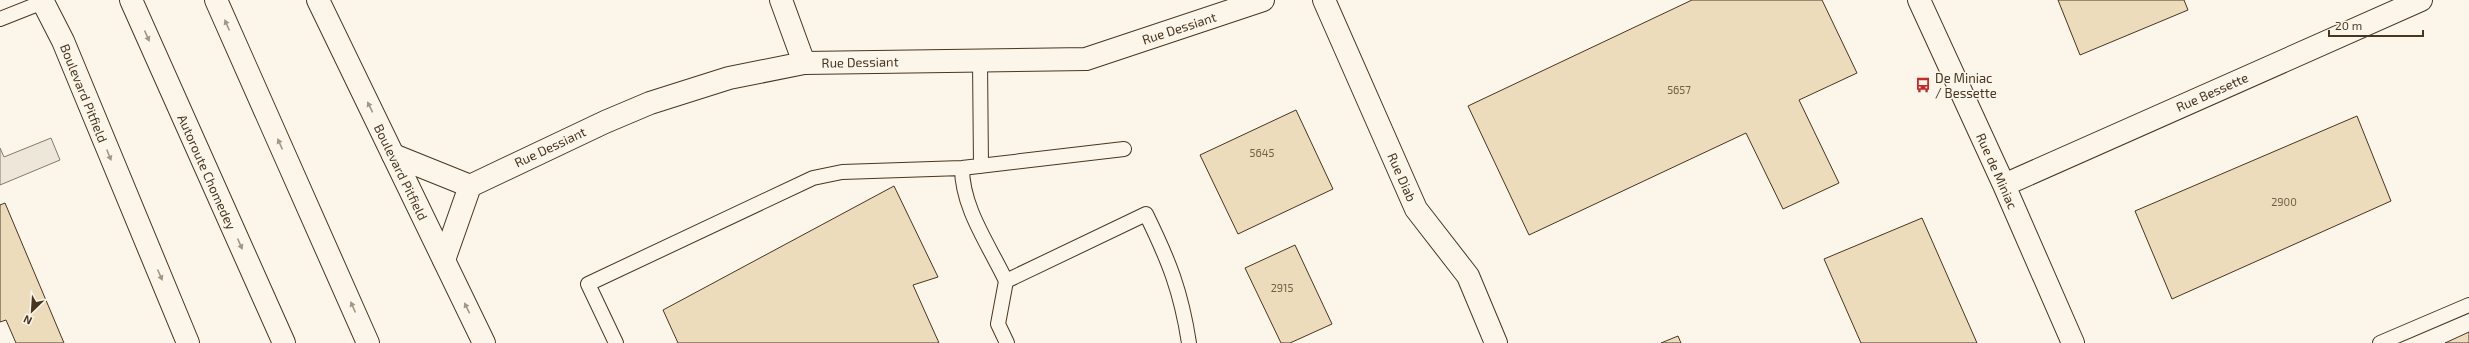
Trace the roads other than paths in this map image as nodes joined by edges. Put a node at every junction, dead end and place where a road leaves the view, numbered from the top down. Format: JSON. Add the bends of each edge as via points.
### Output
{"nodes":[{"id":1,"x":131,"y":0,"type":"edge"},
{"id":2,"x":216,"y":0,"type":"edge"},
{"id":3,"x":318,"y":0,"type":"edge"},
{"id":4,"x":781,"y":0,"type":"edge"},
{"id":5,"x":1264,"y":0,"type":"edge"},
{"id":6,"x":1324,"y":0,"type":"edge"},
{"id":7,"x":1919,"y":0,"type":"edge"},
{"id":8,"x":2421,"y":0,"type":"edge"},
{"id":9,"x":43,"y":1,"type":"edge"},
{"id":10,"x":0,"y":19,"type":"edge"},
{"id":11,"x":980,"y":61,"type":"junction"},
{"id":12,"x":804,"y":63,"type":"junction"},
{"id":13,"x":1124,"y":149,"type":"dead end"},
{"id":14,"x":393,"y":155,"type":"junction"},
{"id":15,"x":981,"y":166,"type":"junction"},
{"id":16,"x":962,"y":168,"type":"junction"},
{"id":17,"x":2004,"y":185,"type":"junction"},
{"id":18,"x":470,"y":186,"type":"junction"},
{"id":19,"x":444,"y":260,"type":"junction"},
{"id":20,"x":1006,"y":280,"type":"junction"},
{"id":21,"x":2469,"y":305,"type":"edge"},
{"id":22,"x":188,"y":343,"type":"edge"},
{"id":23,"x":284,"y":343,"type":"edge"},
{"id":24,"x":368,"y":343,"type":"edge"},
{"id":25,"x":484,"y":343,"type":"edge"},
{"id":26,"x":616,"y":343,"type":"edge"},
{"id":27,"x":1006,"y":343,"type":"edge"},
{"id":28,"x":1189,"y":343,"type":"edge"},
{"id":29,"x":1496,"y":343,"type":"edge"},
{"id":30,"x":2073,"y":343,"type":"edge"},
{"id":31,"x":2380,"y":343,"type":"edge"}],
"edges":[{"from":1,"to":23,"type":"main road","name":"Autoroute Chomedey","one_way":true},
{"from":24,"to":2,"type":"main road","one_way":true},
{"from":14,"to":3,"type":"main road","name":"Boulevard Pitfield","one_way":true},
{"from":4,"to":12,"type":"main road"},
{"from":5,"to":11,"type":"main road","name":"Rue Dessiant","via":[[1086,59]]},
{"from":6,"to":29,"type":"main road","name":"Rue Diab","via":[[1416,209],[1468,276]]},
{"from":7,"to":17,"type":"main road","name":"Rue de Miniac"},
{"from":8,"to":17,"type":"main road","name":"Rue Bessette"},
{"from":9,"to":10,"type":"lane"},
{"from":9,"to":22,"type":"main road","name":"Boulevard Pitfield","one_way":true,"via":[[63,41]]},
{"from":11,"to":12,"type":"main road","name":"Rue Dessiant"},
{"from":11,"to":15,"type":"lane"},
{"from":12,"to":18,"type":"main road","name":"Rue Dessiant","via":[[729,78],[650,103],[560,141]]},
{"from":13,"to":15,"type":"lane"},
{"from":14,"to":18,"type":"main road"},
{"from":14,"to":19,"type":"main road","name":"Boulevard Pitfield"},
{"from":15,"to":16,"type":"lane"},
{"from":16,"to":20,"type":"lane","via":[[967,200]]},
{"from":16,"to":26,"type":"lane","via":[[842,172],[813,178],[588,284]]},
{"from":17,"to":30,"type":"main road","name":"Rue de Miniac"},
{"from":18,"to":19,"type":"main road"},
{"from":25,"to":19,"type":"main road","name":"Boulevard Pitfield","one_way":true},
{"from":20,"to":27,"type":"lane","via":[[998,324]]},
{"from":20,"to":28,"type":"lane","via":[[1146,214],[1176,279]]},
{"from":21,"to":31,"type":"lane"}]}
